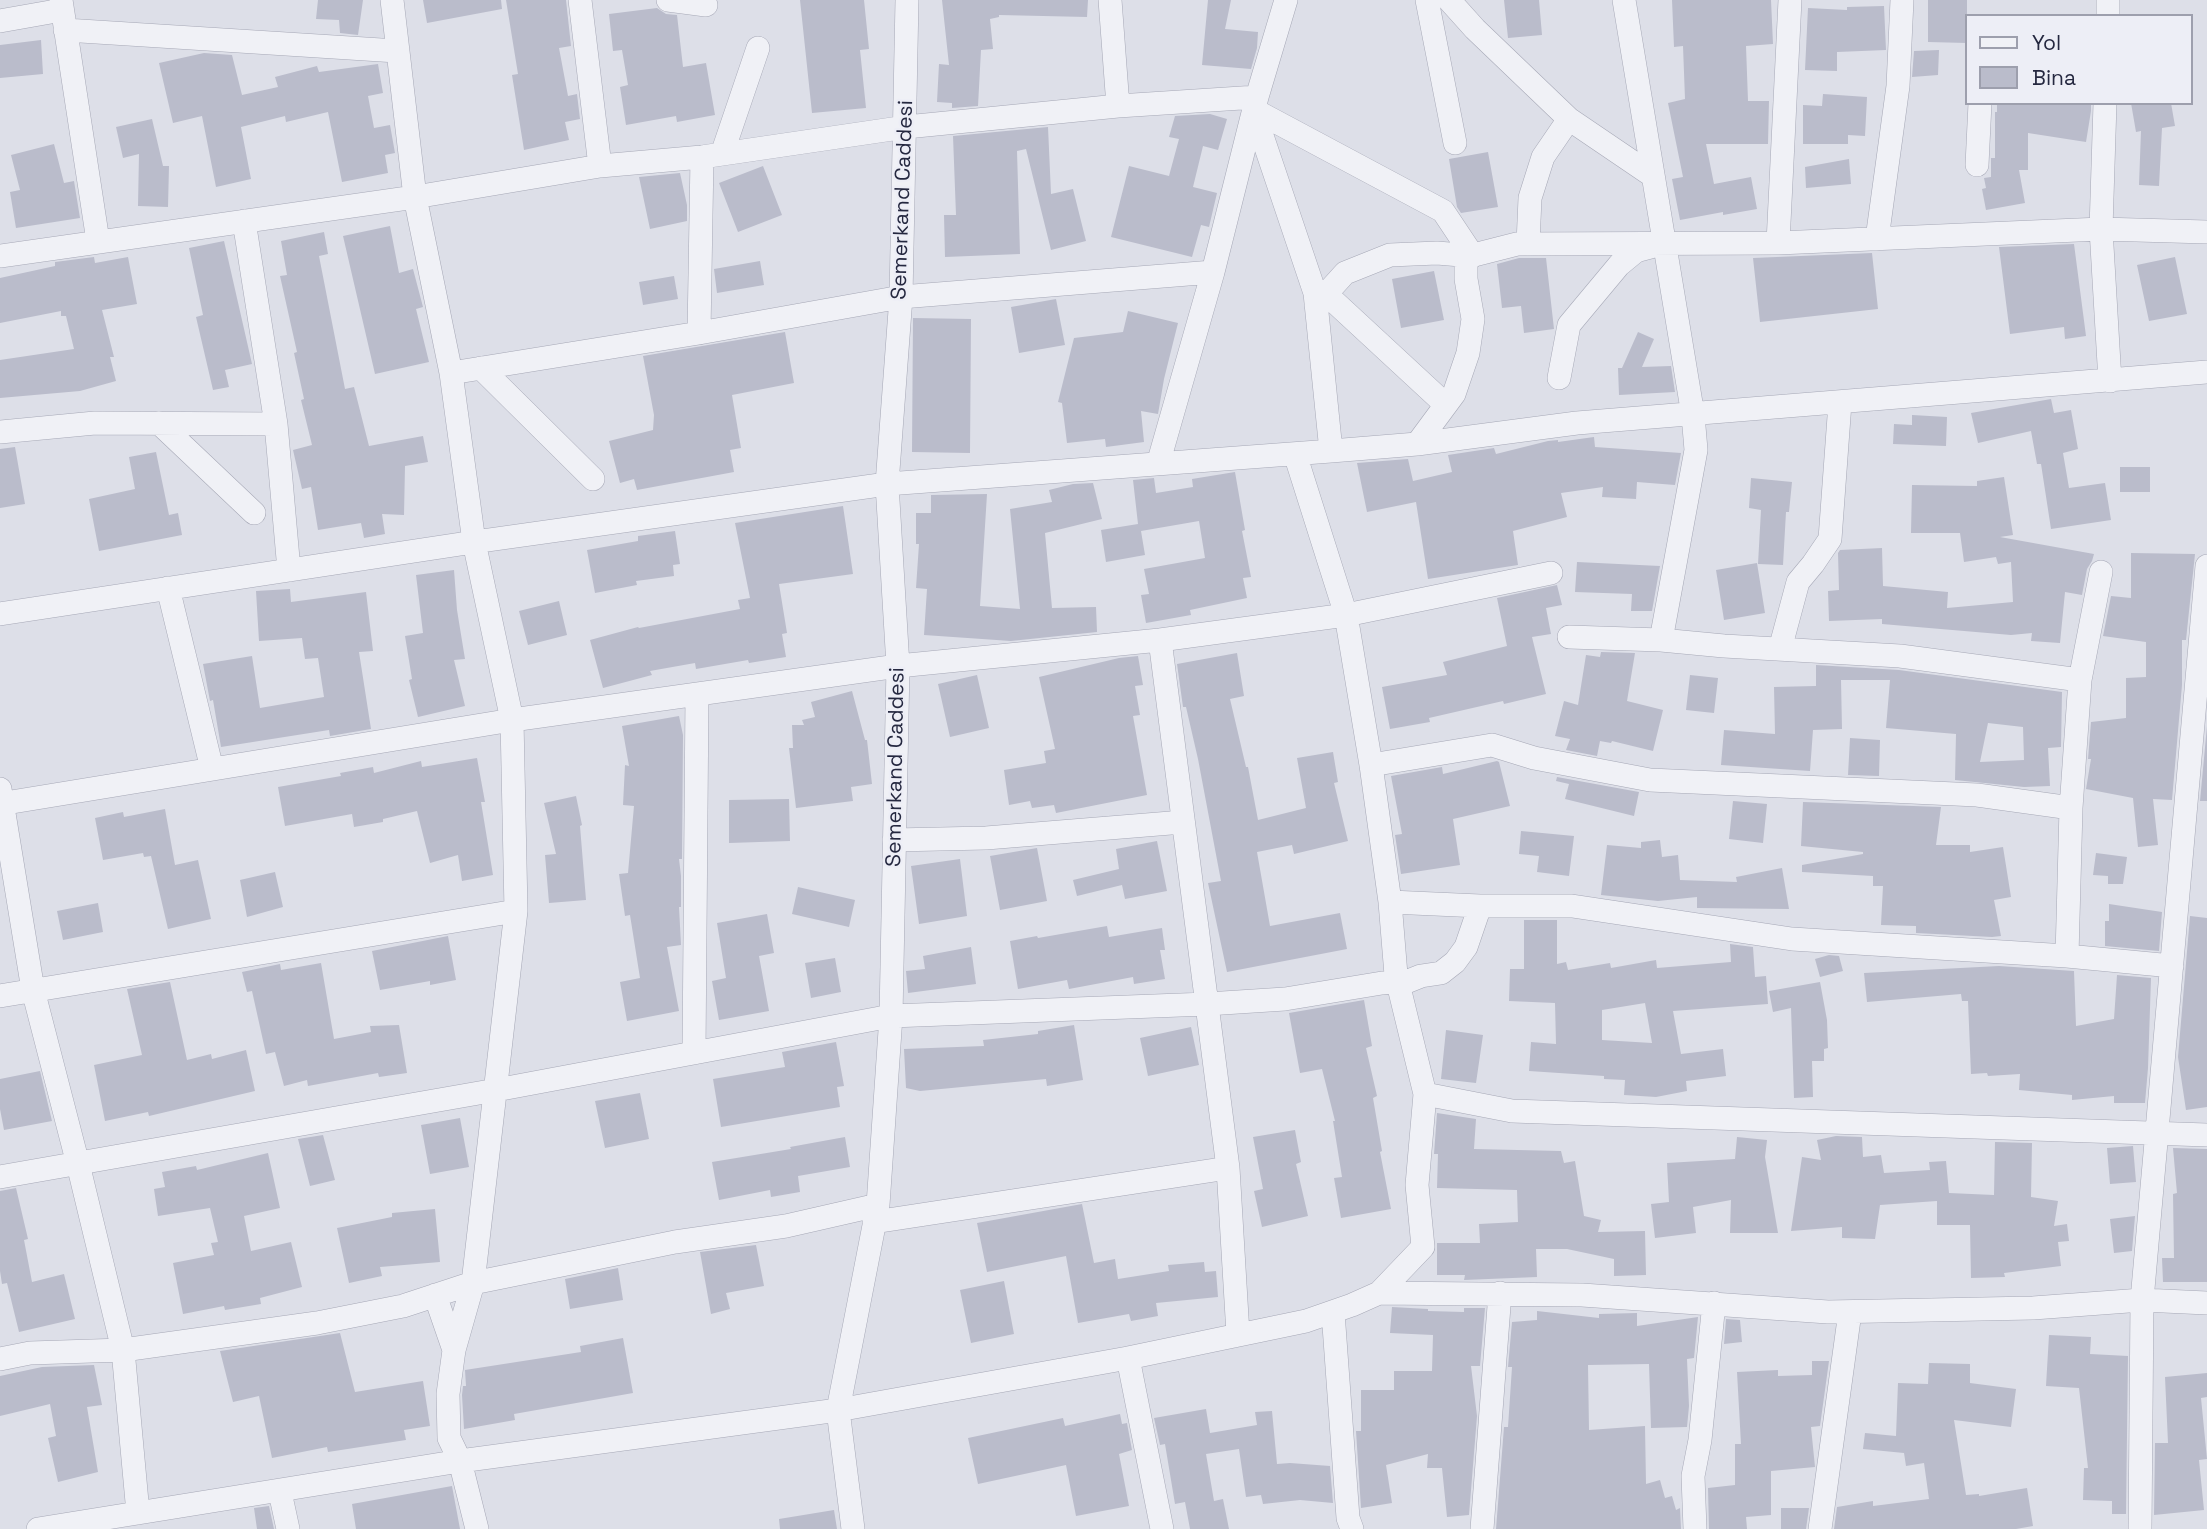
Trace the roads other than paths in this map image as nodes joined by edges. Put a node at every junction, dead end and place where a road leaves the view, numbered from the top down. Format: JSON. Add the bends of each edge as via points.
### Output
{"nodes":[{"id":1,"x":392,"y":0,"type":"edge"},
{"id":2,"x":580,"y":0,"type":"edge"},
{"id":3,"x":668,"y":0,"type":"edge"},
{"id":4,"x":907,"y":0,"type":"edge"},
{"id":5,"x":1110,"y":0,"type":"edge"},
{"id":6,"x":1286,"y":0,"type":"edge"},
{"id":7,"x":1427,"y":0,"type":"edge"},
{"id":8,"x":1449,"y":0,"type":"edge"},
{"id":9,"x":1624,"y":0,"type":"edge"},
{"id":10,"x":1790,"y":0,"type":"edge"},
{"id":11,"x":1902,"y":0,"type":"edge"},
{"id":12,"x":706,"y":5,"type":"dead end"},
{"id":13,"x":63,"y":13,"type":"edge"},
{"id":14,"x":0,"y":21,"type":"edge"},
{"id":15,"x":758,"y":48,"type":"dead end"},
{"id":16,"x":397,"y":51,"type":"junction"},
{"id":17,"x":1980,"y":105,"type":"edge"},
{"id":18,"x":2105,"y":105,"type":"edge"},
{"id":19,"x":1118,"y":106,"type":"junction"},
{"id":20,"x":1255,"y":106,"type":"junction"},
{"id":21,"x":1569,"y":119,"type":"junction"},
{"id":22,"x":906,"y":127,"type":"junction"},
{"id":23,"x":1455,"y":143,"type":"dead end"},
{"id":24,"x":712,"y":156,"type":"junction"},
{"id":25,"x":1977,"y":165,"type":"dead end"},
{"id":26,"x":600,"y":166,"type":"junction"},
{"id":27,"x":1653,"y":176,"type":"junction"},
{"id":28,"x":415,"y":197,"type":"junction"},
{"id":29,"x":244,"y":221,"type":"junction"},
{"id":30,"x":2101,"y":229,"type":"junction"},
{"id":31,"x":2207,"y":232,"type":"edge"},
{"id":32,"x":1877,"y":239,"type":"junction"},
{"id":33,"x":99,"y":241,"type":"junction"},
{"id":34,"x":1664,"y":243,"type":"junction"},
{"id":35,"x":1778,"y":243,"type":"junction"},
{"id":36,"x":1528,"y":244,"type":"junction"},
{"id":37,"x":0,"y":256,"type":"edge"},
{"id":38,"x":1473,"y":256,"type":"junction"},
{"id":39,"x":1213,"y":272,"type":"junction"},
{"id":40,"x":901,"y":297,"type":"junction"},
{"id":41,"x":1321,"y":300,"type":"junction"},
{"id":42,"x":699,"y":333,"type":"junction"},
{"id":43,"x":481,"y":369,"type":"junction"},
{"id":44,"x":2207,"y":372,"type":"edge"},
{"id":45,"x":451,"y":373,"type":"junction"},
{"id":46,"x":1559,"y":379,"type":"dead end"},
{"id":47,"x":2110,"y":381,"type":"junction"},
{"id":48,"x":1840,"y":403,"type":"junction"},
{"id":49,"x":1446,"y":405,"type":"junction"},
{"id":50,"x":1693,"y":415,"type":"junction"},
{"id":51,"x":159,"y":423,"type":"junction"},
{"id":52,"x":276,"y":424,"type":"junction"},
{"id":53,"x":0,"y":432,"type":"edge"},
{"id":54,"x":1417,"y":444,"type":"junction"},
{"id":55,"x":1331,"y":451,"type":"junction"},
{"id":56,"x":1295,"y":454,"type":"junction"},
{"id":57,"x":1158,"y":464,"type":"junction"},
{"id":58,"x":593,"y":479,"type":"dead end"},
{"id":59,"x":887,"y":484,"type":"junction"},
{"id":60,"x":254,"y":513,"type":"dead end"},
{"id":61,"x":474,"y":541,"type":"junction"},
{"id":62,"x":2207,"y":566,"type":"edge"},
{"id":63,"x":289,"y":570,"type":"junction"},
{"id":64,"x":2101,"y":572,"type":"dead end"},
{"id":65,"x":1551,"y":573,"type":"dead end"},
{"id":66,"x":168,"y":588,"type":"junction"},
{"id":67,"x":0,"y":614,"type":"edge"},
{"id":68,"x":1346,"y":615,"type":"junction"},
{"id":69,"x":1569,"y":637,"type":"dead end"},
{"id":70,"x":1661,"y":639,"type":"junction"},
{"id":71,"x":1160,"y":640,"type":"junction"},
{"id":72,"x":1780,"y":649,"type":"junction"},
{"id":73,"x":898,"y":666,"type":"junction"},
{"id":74,"x":2080,"y":680,"type":"junction"},
{"id":75,"x":697,"y":694,"type":"junction"},
{"id":76,"x":512,"y":720,"type":"junction"},
{"id":77,"x":1371,"y":765,"type":"junction"},
{"id":78,"x":212,"y":769,"type":"junction"},
{"id":79,"x":1,"y":799,"type":"edge"},
{"id":80,"x":2071,"y":808,"type":"junction"},
{"id":81,"x":1184,"y":822,"type":"junction"},
{"id":82,"x":894,"y":840,"type":"junction"},
{"id":83,"x":1390,"y":902,"type":"junction"},
{"id":84,"x":1480,"y":906,"type":"junction"},
{"id":85,"x":516,"y":911,"type":"junction"},
{"id":86,"x":2067,"y":956,"type":"junction"},
{"id":87,"x":2172,"y":966,"type":"junction"},
{"id":88,"x":1398,"y":982,"type":"junction"},
{"id":89,"x":33,"y":990,"type":"junction"},
{"id":90,"x":0,"y":996,"type":"edge"},
{"id":91,"x":1207,"y":1004,"type":"junction"},
{"id":92,"x":891,"y":1016,"type":"junction"},
{"id":93,"x":694,"y":1053,"type":"junction"},
{"id":94,"x":496,"y":1090,"type":"junction"},
{"id":95,"x":1425,"y":1094,"type":"junction"},
{"id":96,"x":2157,"y":1134,"type":"junction"},
{"id":97,"x":2207,"y":1135,"type":"edge"},
{"id":98,"x":79,"y":1164,"type":"junction"},
{"id":99,"x":1228,"y":1168,"type":"junction"},
{"id":100,"x":0,"y":1177,"type":"edge"},
{"id":101,"x":876,"y":1214,"type":"junction"},
{"id":102,"x":473,"y":1283,"type":"junction"},
{"id":103,"x":1379,"y":1293,"type":"junction"},
{"id":104,"x":1500,"y":1293,"type":"junction"},
{"id":105,"x":435,"y":1295,"type":"junction"},
{"id":106,"x":2142,"y":1300,"type":"junction"},
{"id":107,"x":1714,"y":1303,"type":"junction"},
{"id":108,"x":2207,"y":1303,"type":"edge"},
{"id":109,"x":1333,"y":1311,"type":"junction"},
{"id":110,"x":1850,"y":1312,"type":"junction"},
{"id":111,"x":1238,"y":1334,"type":"junction"},
{"id":112,"x":123,"y":1350,"type":"junction"},
{"id":113,"x":454,"y":1350,"type":"junction"},
{"id":114,"x":1128,"y":1358,"type":"junction"},
{"id":115,"x":0,"y":1359,"type":"edge"},
{"id":116,"x":838,"y":1410,"type":"junction"},
{"id":117,"x":460,"y":1461,"type":"junction"},
{"id":118,"x":280,"y":1492,"type":"junction"},
{"id":119,"x":138,"y":1513,"type":"junction"},
{"id":120,"x":38,"y":1529,"type":"edge"},
{"id":121,"x":288,"y":1529,"type":"edge"},
{"id":122,"x":477,"y":1529,"type":"edge"},
{"id":123,"x":853,"y":1529,"type":"edge"},
{"id":124,"x":1162,"y":1529,"type":"edge"},
{"id":125,"x":1352,"y":1529,"type":"edge"},
{"id":126,"x":1482,"y":1529,"type":"edge"},
{"id":127,"x":1695,"y":1529,"type":"edge"},
{"id":128,"x":1820,"y":1529,"type":"edge"},
{"id":129,"x":2140,"y":1529,"type":"edge"}],
"edges":[{"from":1,"to":16,"type":"street"},
{"from":2,"to":26,"type":"street"},
{"from":3,"to":12,"type":"street"},
{"from":4,"to":22,"type":"street","name":"Semerkand Caddesi"},
{"from":5,"to":19,"type":"street"},
{"from":6,"to":20,"type":"street"},
{"from":7,"to":23,"type":"street"},
{"from":8,"to":21,"type":"street"},
{"from":9,"to":27,"type":"street"},
{"from":10,"to":35,"type":"street"},
{"from":11,"to":32,"type":"street","via":[[1898,86]]},
{"from":13,"to":14,"type":"street"},
{"from":13,"to":16,"type":"street"},
{"from":13,"to":33,"type":"street"},
{"from":15,"to":24,"type":"street"},
{"from":16,"to":28,"type":"street"},
{"from":17,"to":25,"type":"street"},
{"from":18,"to":30,"type":"street"},
{"from":19,"to":20,"type":"street"},
{"from":19,"to":22,"type":"street"},
{"from":20,"to":38,"type":"street","via":[[1444,211]]},
{"from":20,"to":39,"type":"street"},
{"from":20,"to":41,"type":"street"},
{"from":21,"to":27,"type":"street"},
{"from":21,"to":36,"type":"street","via":[[1543,157],[1531,198]]},
{"from":22,"to":24,"type":"street"},
{"from":22,"to":40,"type":"street","name":"Semerkand Caddesi"},
{"from":24,"to":26,"type":"street"},
{"from":24,"to":42,"type":"street"},
{"from":26,"to":28,"type":"street"},
{"from":27,"to":34,"type":"street"},
{"from":28,"to":29,"type":"street"},
{"from":28,"to":45,"type":"street"},
{"from":29,"to":33,"type":"street"},
{"from":29,"to":52,"type":"street"},
{"from":30,"to":31,"type":"street"},
{"from":30,"to":32,"type":"street"},
{"from":30,"to":47,"type":"street"},
{"from":32,"to":35,"type":"street"},
{"from":33,"to":37,"type":"street"},
{"from":34,"to":35,"type":"street"},
{"from":34,"to":36,"type":"street"},
{"from":34,"to":46,"type":"street","via":[[1636,251],[1619,265],[1569,325]]},
{"from":34,"to":50,"type":"street"},
{"from":36,"to":38,"type":"street"},
{"from":38,"to":41,"type":"street","via":[[1390,255],[1345,273]]},
{"from":38,"to":49,"type":"street","via":[[1466,257],[1473,319],[1468,353]]},
{"from":39,"to":40,"type":"street"},
{"from":39,"to":57,"type":"street"},
{"from":40,"to":42,"type":"street"},
{"from":40,"to":59,"type":"street","name":"Semerkand Caddesi"},
{"from":41,"to":49,"type":"street"},
{"from":41,"to":55,"type":"street"},
{"from":42,"to":43,"type":"street"},
{"from":43,"to":45,"type":"street"},
{"from":43,"to":58,"type":"street"},
{"from":44,"to":47,"type":"street"},
{"from":45,"to":61,"type":"street"},
{"from":47,"to":48,"type":"street"},
{"from":48,"to":50,"type":"street"},
{"from":48,"to":72,"type":"street","via":[[1830,539],[1798,582]]},
{"from":49,"to":54,"type":"street"},
{"from":50,"to":54,"type":"street"},
{"from":50,"to":70,"type":"street","via":[[1696,450]]},
{"from":51,"to":52,"type":"street"},
{"from":51,"to":53,"type":"street","via":[[95,423]]},
{"from":51,"to":60,"type":"street"},
{"from":52,"to":63,"type":"street"},
{"from":54,"to":55,"type":"street"},
{"from":55,"to":56,"type":"street"},
{"from":56,"to":57,"type":"street"},
{"from":56,"to":68,"type":"street"},
{"from":57,"to":59,"type":"street"},
{"from":59,"to":61,"type":"street"},
{"from":59,"to":73,"type":"street","name":"Semerkand Caddesi"},
{"from":61,"to":63,"type":"street"},
{"from":61,"to":76,"type":"street"},
{"from":62,"to":87,"type":"street"},
{"from":63,"to":66,"type":"street"},
{"from":64,"to":74,"type":"street"},
{"from":65,"to":68,"type":"street"},
{"from":66,"to":67,"type":"street"},
{"from":66,"to":78,"type":"street"},
{"from":68,"to":71,"type":"street"},
{"from":68,"to":77,"type":"street"},
{"from":69,"to":70,"type":"street"},
{"from":70,"to":72,"type":"street"},
{"from":71,"to":73,"type":"street"},
{"from":71,"to":81,"type":"street"},
{"from":72,"to":74,"type":"street","via":[[1900,656]]},
{"from":73,"to":75,"type":"street"},
{"from":73,"to":82,"type":"street","name":"Semerkand Caddesi"},
{"from":74,"to":80,"type":"street"},
{"from":75,"to":76,"type":"street"},
{"from":75,"to":93,"type":"street"},
{"from":76,"to":78,"type":"street"},
{"from":76,"to":85,"type":"street"},
{"from":77,"to":80,"type":"street","via":[[1492,745],[1534,758],[1650,780],[1977,795]]},
{"from":77,"to":83,"type":"street"},
{"from":78,"to":79,"type":"street"},
{"from":79,"to":89,"type":"street"},
{"from":80,"to":86,"type":"street"},
{"from":81,"to":82,"type":"street","via":[[986,838]]},
{"from":81,"to":91,"type":"street"},
{"from":82,"to":92,"type":"street","name":"Semerkand Caddesi"},
{"from":83,"to":84,"type":"street"},
{"from":83,"to":88,"type":"street"},
{"from":84,"to":86,"type":"street","via":[[1572,906],[1792,939]]},
{"from":84,"to":88,"type":"street","via":[[1466,947],[1455,962],[1441,973]]},
{"from":85,"to":89,"type":"street"},
{"from":85,"to":94,"type":"street"},
{"from":86,"to":87,"type":"street"},
{"from":87,"to":96,"type":"street"},
{"from":88,"to":91,"type":"street","via":[[1285,999]]},
{"from":88,"to":95,"type":"street"},
{"from":89,"to":90,"type":"street"},
{"from":89,"to":98,"type":"street"},
{"from":91,"to":92,"type":"street"},
{"from":91,"to":99,"type":"street"},
{"from":92,"to":93,"type":"street"},
{"from":92,"to":101,"type":"street","name":"Semerkand Caddesi"},
{"from":93,"to":94,"type":"street"},
{"from":94,"to":98,"type":"street"},
{"from":94,"to":102,"type":"street"},
{"from":95,"to":96,"type":"street","via":[[1512,1111]]},
{"from":95,"to":103,"type":"street","via":[[1417,1185],[1423,1247]]},
{"from":96,"to":97,"type":"street"},
{"from":96,"to":106,"type":"street"},
{"from":98,"to":100,"type":"street"},
{"from":98,"to":112,"type":"street"},
{"from":99,"to":101,"type":"street"},
{"from":99,"to":111,"type":"street"},
{"from":101,"to":102,"type":"street","via":[[675,1242]]},
{"from":101,"to":116,"type":"street","name":"Semerkand Caddesi"},
{"from":102,"to":105,"type":"street"},
{"from":102,"to":113,"type":"street"},
{"from":103,"to":104,"type":"street"},
{"from":103,"to":109,"type":"street"},
{"from":104,"to":107,"type":"street"},
{"from":104,"to":126,"type":"street"},
{"from":105,"to":112,"type":"street","via":[[403,1306],[317,1322]]},
{"from":105,"to":113,"type":"street"},
{"from":106,"to":108,"type":"street"},
{"from":106,"to":110,"type":"street","via":[[2033,1308]]},
{"from":106,"to":129,"type":"street"},
{"from":107,"to":110,"type":"street"},
{"from":107,"to":127,"type":"street","via":[[1693,1476]]},
{"from":109,"to":111,"type":"street"},
{"from":109,"to":125,"type":"street"},
{"from":110,"to":128,"type":"street"},
{"from":111,"to":114,"type":"street"},
{"from":112,"to":115,"type":"street","via":[[30,1353]]},
{"from":112,"to":119,"type":"street"},
{"from":113,"to":117,"type":"street","via":[[449,1438]]},
{"from":114,"to":116,"type":"street"},
{"from":114,"to":124,"type":"street"},
{"from":116,"to":117,"type":"street"},
{"from":116,"to":123,"type":"street","name":"Semerkand Caddesi"},
{"from":117,"to":118,"type":"street"},
{"from":117,"to":122,"type":"street"},
{"from":118,"to":119,"type":"street"},
{"from":118,"to":121,"type":"street"},
{"from":119,"to":120,"type":"street"}]}
